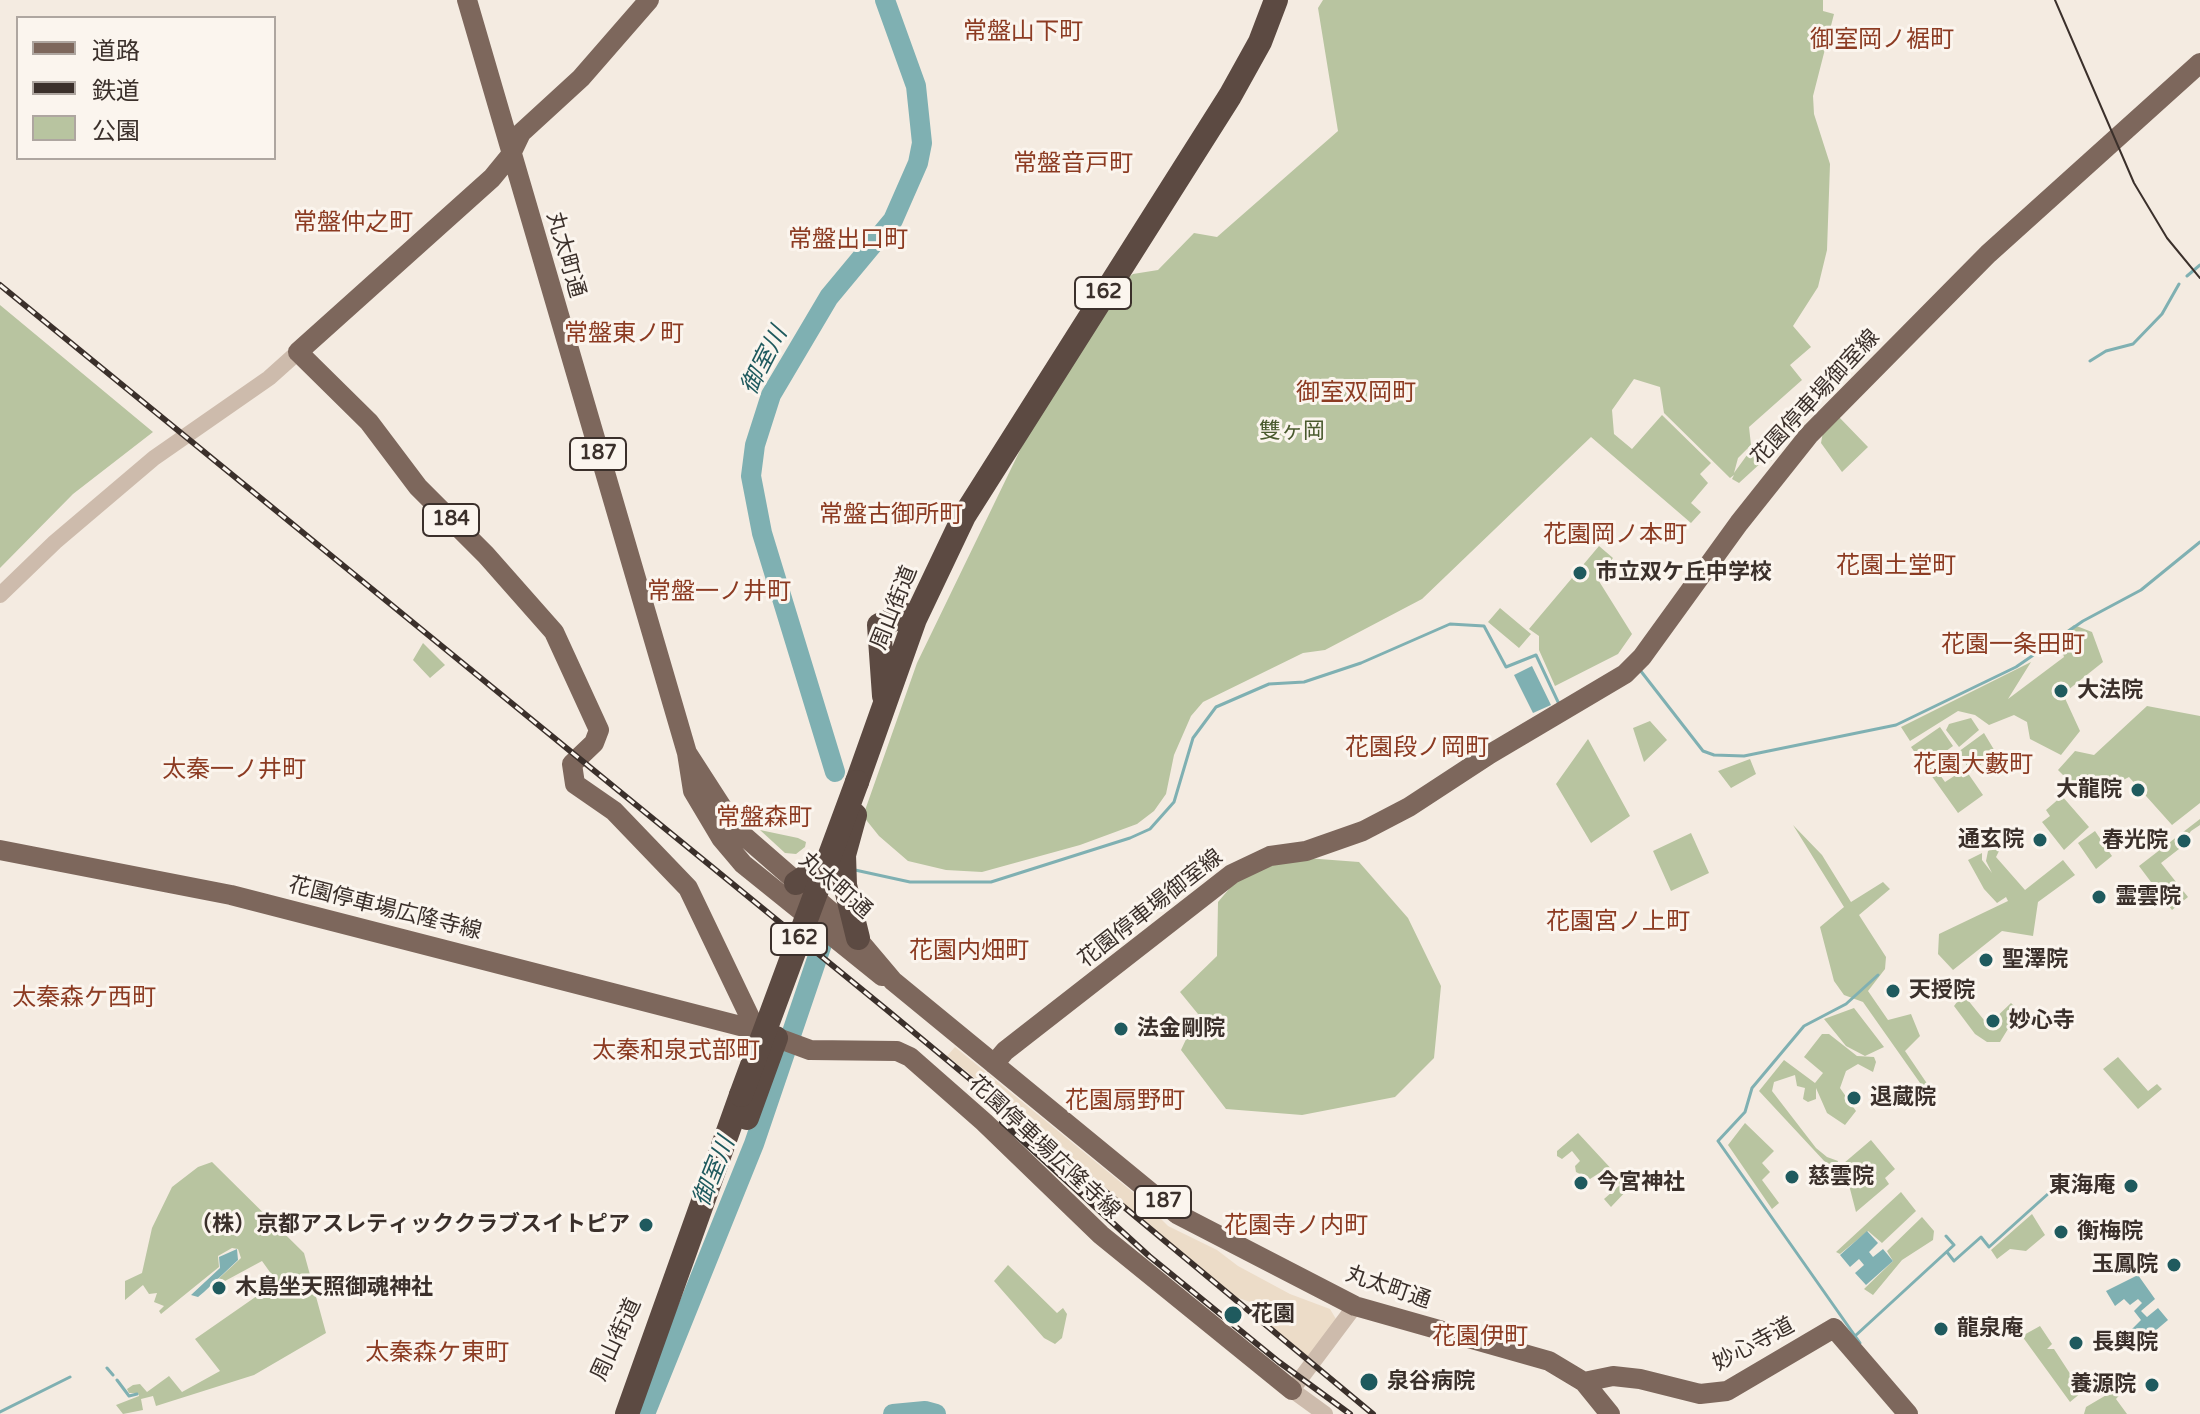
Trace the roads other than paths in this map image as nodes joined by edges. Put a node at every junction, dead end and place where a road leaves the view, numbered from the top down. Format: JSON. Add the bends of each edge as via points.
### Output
{"nodes":[{"id":1,"x":467,"y":0,"type":"edge"},
{"id":2,"x":649,"y":0,"type":"edge"},
{"id":3,"x":1276,"y":0,"type":"edge"},
{"id":4,"x":2200,"y":63,"type":"edge"},
{"id":5,"x":510,"y":156,"type":"junction"},
{"id":6,"x":298,"y":352,"type":"junction"},
{"id":7,"x":0,"y":595,"type":"edge"},
{"id":8,"x":915,"y":619,"type":"junction"},
{"id":9,"x":687,"y":753,"type":"junction"},
{"id":10,"x":847,"y":842,"type":"junction"},
{"id":11,"x":0,"y":850,"type":"edge"},
{"id":12,"x":796,"y":883,"type":"junction"},
{"id":13,"x":766,"y":884,"type":"junction"},
{"id":14,"x":858,"y":938,"type":"junction"},
{"id":15,"x":862,"y":963,"type":"junction"},
{"id":16,"x":893,"y":981,"type":"junction"},
{"id":17,"x":778,"y":1039,"type":"junction"},
{"id":18,"x":994,"y":1064,"type":"junction"},
{"id":19,"x":1355,"y":1306,"type":"junction"},
{"id":20,"x":652,"y":1333,"type":"junction"},
{"id":21,"x":1584,"y":1382,"type":"junction"},
{"id":22,"x":1292,"y":1390,"type":"junction"},
{"id":23,"x":612,"y":1414,"type":"edge"},
{"id":24,"x":627,"y":1414,"type":"edge"},
{"id":25,"x":1325,"y":1414,"type":"edge"},
{"id":26,"x":1610,"y":1414,"type":"edge"},
{"id":27,"x":1908,"y":1414,"type":"edge"}],
"edges":[{"from":1,"to":5,"type":"main road","name":"丸太町通","number":"187"},
{"from":2,"to":5,"type":"main road","via":[[581,78],[521,133]]},
{"from":3,"to":8,"type":"highway","name":"周山街道","number":"162","via":[[1230,96],[964,516]]},
{"from":4,"to":18,"type":"main road","name":"花園停車場御室線","via":[[1988,254],[1809,435],[1633,666],[1363,831],[1306,851],[1270,856],[1232,874]]},
{"from":5,"to":6,"type":"main road"},
{"from":5,"to":9,"type":"main road","name":"丸太町通","number":"187"},
{"from":6,"to":7,"type":"street","via":[[154,458]]},
{"from":6,"to":17,"type":"main road","number":"184","via":[[369,422],[418,487],[554,632],[588,701],[598,736],[572,764],[575,784],[614,811],[688,888]]},
{"from":8,"to":10,"type":"highway","via":[[911,661]]},
{"from":8,"to":20,"type":"highway","name":"周山街道","number":"162","bridge":true,"via":[[906,615],[879,625],[884,708]]},
{"from":9,"to":12,"type":"main road","name":"丸太町通","number":"187","via":[[736,829]]},
{"from":9,"to":13,"type":"main road","name":"丸太町通","number":"187","via":[[693,791],[721,838]]},
{"from":10,"to":12,"type":"highway","via":[[831,862]]},
{"from":10,"to":14,"type":"highway","via":[[845,885]]},
{"from":11,"to":17,"type":"main road","name":"花園停車場広隆寺線","via":[[231,895]]},
{"from":12,"to":13,"type":"main road"},
{"from":12,"to":14,"type":"main road","name":"丸太町通","number":"187"},
{"from":12,"to":15,"type":"main road","via":[[799,896],[831,923]]},
{"from":13,"to":15,"type":"main road","name":"丸太町通","number":"187"},
{"from":14,"to":16,"type":"main road","name":"丸太町通","number":"187"},
{"from":15,"to":16,"type":"main road","name":"丸太町通","number":"187"},
{"from":16,"to":18,"type":"main road","name":"丸太町通","number":"187"},
{"from":17,"to":20,"type":"highway","via":[[663,1270]]},
{"from":17,"to":22,"type":"main road","name":"花園停車場広隆寺線","via":[[835,1051],[885,1050],[910,1057],[1101,1235]]},
{"from":18,"to":19,"type":"main road","name":"丸太町通","number":"187","via":[[1177,1214]]},
{"from":19,"to":21,"type":"main road","name":"丸太町通","number":"187","via":[[1549,1361]]},
{"from":19,"to":22,"type":"street"},
{"from":20,"to":23,"type":"highway","name":"周山街道","number":"162"},
{"from":20,"to":24,"type":"highway","name":"周山街道","number":"162"},
{"from":21,"to":26,"type":"main road","name":"丸太町通","number":"187"},
{"from":21,"to":27,"type":"main road","name":"妙心寺道","via":[[1613,1376],[1700,1394],[1727,1391],[1834,1328]]},
{"from":22,"to":25,"type":"street"}]}
